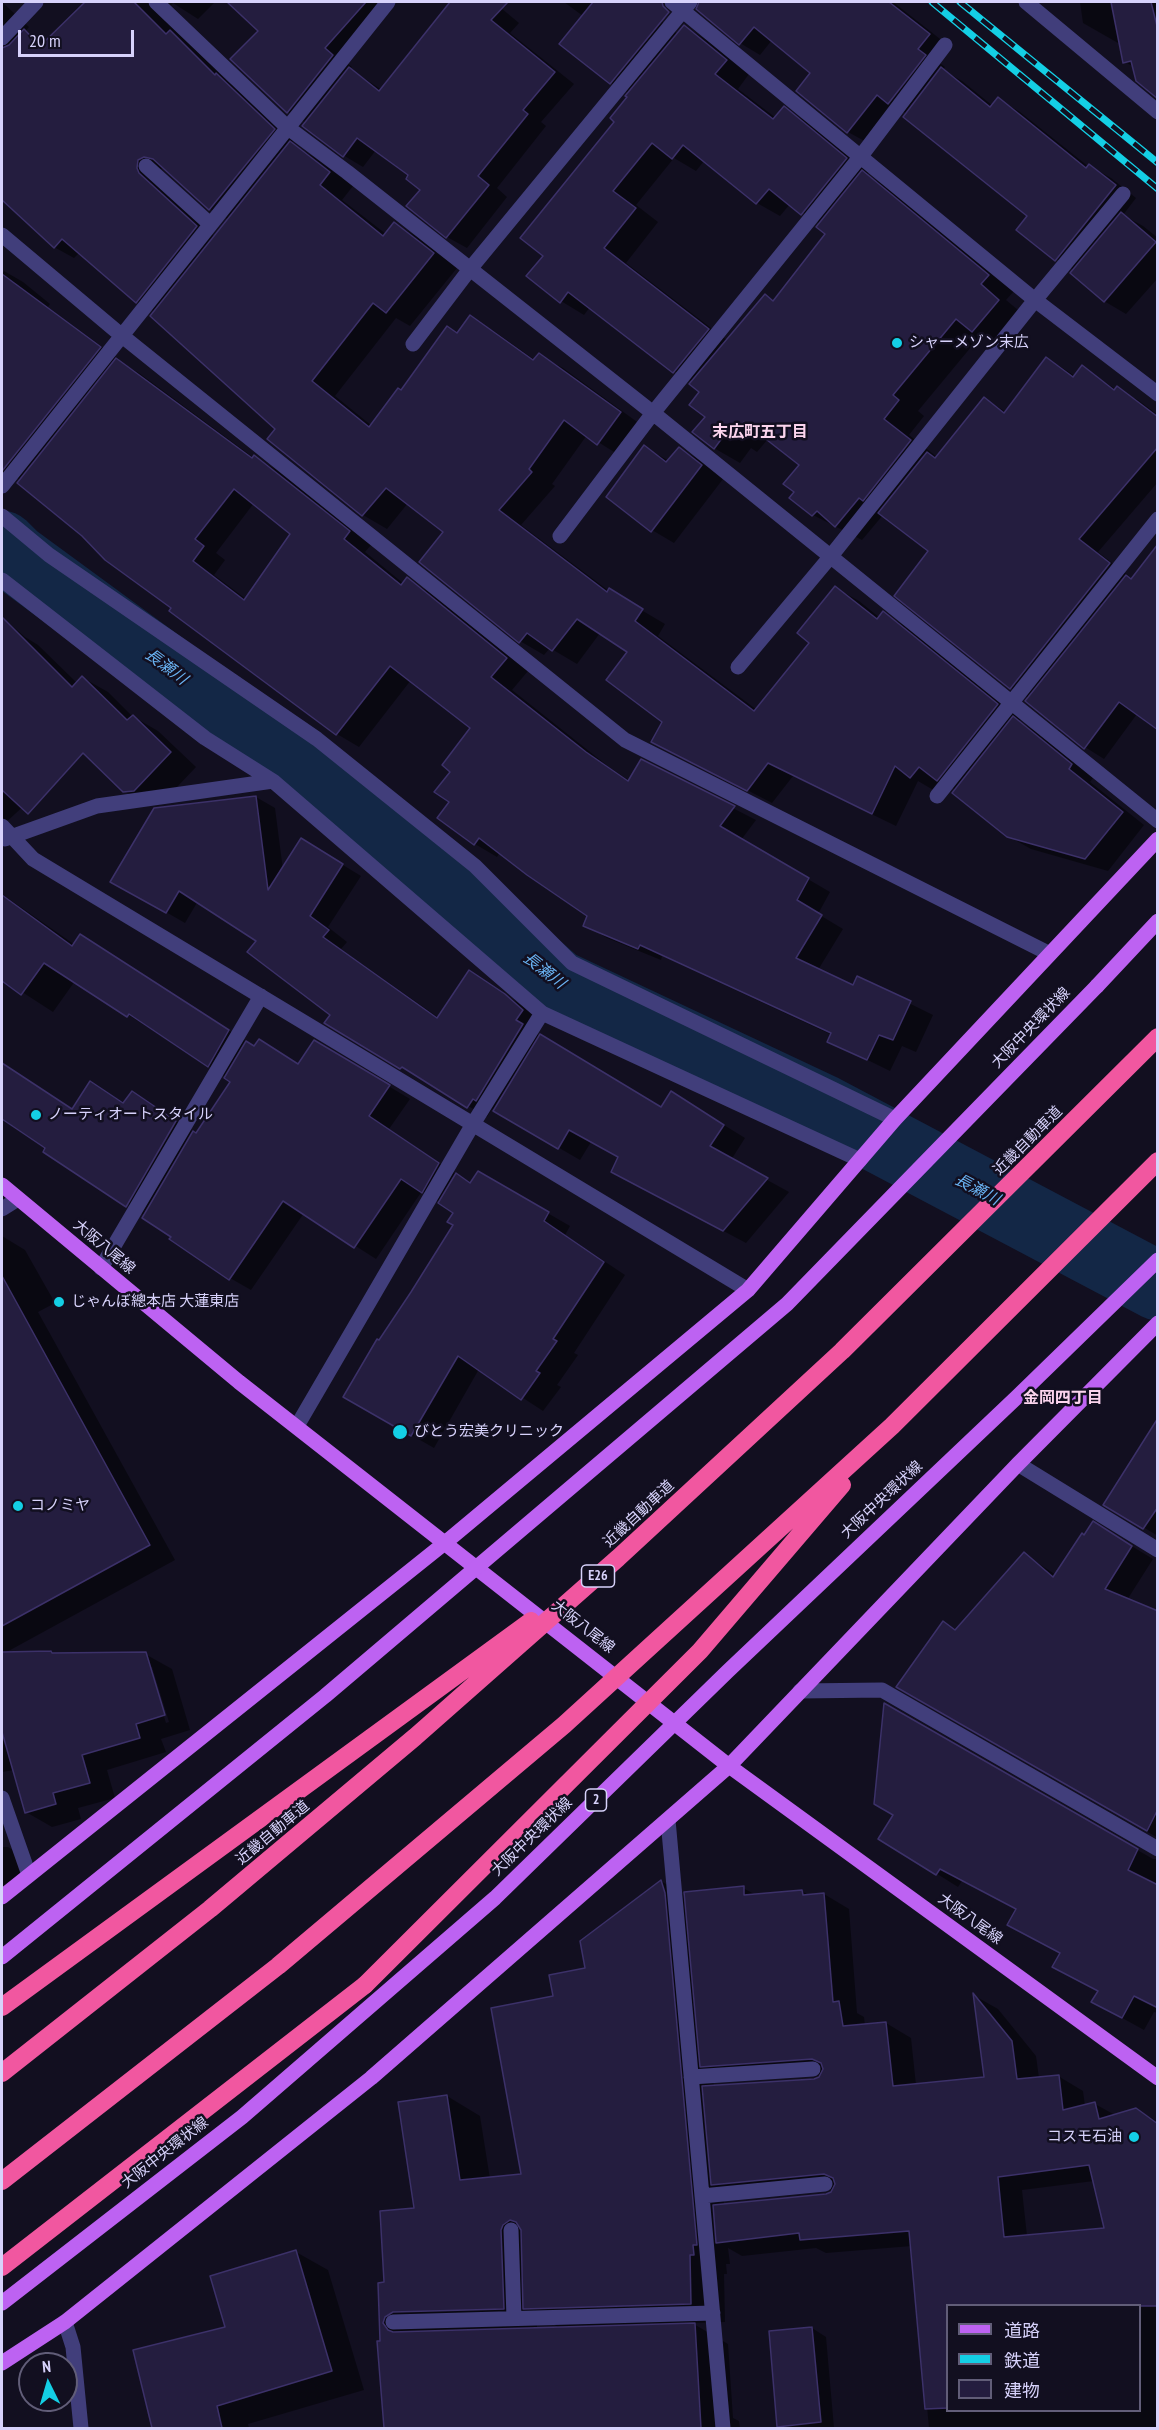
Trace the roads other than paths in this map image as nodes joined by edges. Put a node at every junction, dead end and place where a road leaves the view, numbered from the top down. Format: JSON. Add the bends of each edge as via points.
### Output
{"nodes":[{"id":1,"x":36,"y":2,"type":"edge"},
{"id":2,"x":156,"y":2,"type":"edge"},
{"id":3,"x":388,"y":2,"type":"edge"},
{"id":4,"x":1026,"y":2,"type":"edge"},
{"id":5,"x":682,"y":5,"type":"edge"},
{"id":6,"x":2,"y":38,"type":"edge"},
{"id":7,"x":945,"y":45,"type":"dead end"},
{"id":8,"x":1158,"y":112,"type":"edge"},
{"id":9,"x":287,"y":127,"type":"junction"},
{"id":10,"x":861,"y":156,"type":"junction"},
{"id":11,"x":146,"y":165,"type":"dead end"},
{"id":12,"x":1123,"y":194,"type":"dead end"},
{"id":13,"x":210,"y":224,"type":"junction"},
{"id":14,"x":2,"y":235,"type":"edge"},
{"id":15,"x":470,"y":269,"type":"junction"},
{"id":16,"x":1035,"y":300,"type":"junction"},
{"id":17,"x":121,"y":335,"type":"junction"},
{"id":18,"x":413,"y":344,"type":"dead end"},
{"id":19,"x":1158,"y":394,"type":"edge"},
{"id":20,"x":653,"y":413,"type":"junction"},
{"id":21,"x":2,"y":486,"type":"edge"},
{"id":22,"x":2,"y":516,"type":"edge"},
{"id":23,"x":1158,"y":519,"type":"edge"},
{"id":24,"x":560,"y":536,"type":"dead end"},
{"id":25,"x":831,"y":556,"type":"junction"},
{"id":26,"x":2,"y":580,"type":"edge"},
{"id":27,"x":738,"y":667,"type":"dead end"},
{"id":28,"x":1011,"y":703,"type":"junction"},
{"id":29,"x":273,"y":781,"type":"junction"},
{"id":30,"x":937,"y":796,"type":"dead end"},
{"id":31,"x":1158,"y":821,"type":"edge"},
{"id":32,"x":5,"y":834,"type":"edge"},
{"id":33,"x":1158,"y":838,"type":"edge"},
{"id":34,"x":1158,"y":921,"type":"edge"},
{"id":35,"x":1050,"y":954,"type":"junction"},
{"id":36,"x":261,"y":996,"type":"junction"},
{"id":37,"x":543,"y":1013,"type":"junction"},
{"id":38,"x":1158,"y":1037,"type":"edge"},
{"id":39,"x":895,"y":1119,"type":"junction"},
{"id":40,"x":473,"y":1124,"type":"junction"},
{"id":41,"x":860,"y":1160,"type":"junction"},
{"id":42,"x":1158,"y":1161,"type":"edge"},
{"id":43,"x":2,"y":1185,"type":"edge"},
{"id":44,"x":18,"y":1199,"type":"junction"},
{"id":45,"x":2,"y":1209,"type":"edge"},
{"id":46,"x":1158,"y":1260,"type":"edge"},
{"id":47,"x":101,"y":1268,"type":"junction"},
{"id":48,"x":748,"y":1290,"type":"junction"},
{"id":49,"x":1158,"y":1323,"type":"edge"},
{"id":50,"x":297,"y":1426,"type":"junction"},
{"id":51,"x":892,"y":1426,"type":"junction"},
{"id":52,"x":1018,"y":1464,"type":"junction"},
{"id":53,"x":446,"y":1542,"type":"junction"},
{"id":54,"x":1158,"y":1550,"type":"edge"},
{"id":55,"x":618,"y":1558,"type":"junction"},
{"id":56,"x":800,"y":1691,"type":"junction"},
{"id":57,"x":729,"y":1766,"type":"junction"},
{"id":58,"x":2,"y":1798,"type":"edge"},
{"id":59,"x":668,"y":1820,"type":"junction"},
{"id":60,"x":1158,"y":1849,"type":"edge"},
{"id":61,"x":29,"y":1875,"type":"junction"},
{"id":62,"x":2,"y":1897,"type":"edge"},
{"id":63,"x":2,"y":1957,"type":"edge"},
{"id":64,"x":2,"y":2007,"type":"edge"},
{"id":65,"x":813,"y":2069,"type":"dead end"},
{"id":66,"x":2,"y":2073,"type":"edge"},
{"id":67,"x":691,"y":2077,"type":"junction"},
{"id":68,"x":1158,"y":2078,"type":"edge"},
{"id":69,"x":2,"y":2181,"type":"edge"},
{"id":70,"x":825,"y":2184,"type":"dead end"},
{"id":71,"x":702,"y":2196,"type":"junction"},
{"id":72,"x":512,"y":2230,"type":"dead end"},
{"id":73,"x":2,"y":2267,"type":"edge"},
{"id":74,"x":2,"y":2303,"type":"edge"},
{"id":75,"x":712,"y":2313,"type":"junction"},
{"id":76,"x":514,"y":2318,"type":"junction"},
{"id":77,"x":65,"y":2322,"type":"junction"},
{"id":78,"x":393,"y":2322,"type":"dead end"},
{"id":79,"x":2,"y":2363,"type":"edge"},
{"id":80,"x":81,"y":2428,"type":"edge"},
{"id":81,"x":723,"y":2428,"type":"edge"}],
"edges":[{"from":1,"to":6,"type":"street"},
{"from":2,"to":9,"type":"street"},
{"from":3,"to":9,"type":"street"},
{"from":4,"to":8,"type":"street"},
{"from":5,"to":10,"type":"street"},
{"from":5,"to":15,"type":"street"},
{"from":7,"to":10,"type":"street"},
{"from":9,"to":13,"type":"street"},
{"from":9,"to":15,"type":"street"},
{"from":10,"to":16,"type":"street"},
{"from":10,"to":20,"type":"street"},
{"from":11,"to":13,"type":"street"},
{"from":12,"to":16,"type":"street"},
{"from":13,"to":17,"type":"street"},
{"from":14,"to":17,"type":"street"},
{"from":15,"to":18,"type":"street"},
{"from":15,"to":20,"type":"street"},
{"from":16,"to":19,"type":"street"},
{"from":16,"to":25,"type":"street"},
{"from":17,"to":21,"type":"street"},
{"from":17,"to":35,"type":"street","via":[[625,740]]},
{"from":20,"to":24,"type":"street"},
{"from":20,"to":25,"type":"street"},
{"from":22,"to":39,"type":"street","via":[[49,555],[317,739],[475,866],[572,963]]},
{"from":23,"to":28,"type":"street"},
{"from":25,"to":27,"type":"street"},
{"from":25,"to":28,"type":"street"},
{"from":26,"to":29,"type":"street","via":[[205,738]]},
{"from":28,"to":30,"type":"street"},
{"from":28,"to":31,"type":"street"},
{"from":29,"to":32,"type":"street","via":[[96,806]]},
{"from":29,"to":37,"type":"street"},
{"from":32,"to":36,"type":"street","via":[[33,859]]},
{"from":33,"to":35,"type":"main road"},
{"from":34,"to":63,"type":"main road","name":"大阪中央環状線","bridge":true,"via":[[787,1304],[325,1696]]},
{"from":35,"to":39,"type":"main road"},
{"from":36,"to":40,"type":"street"},
{"from":36,"to":47,"type":"street"},
{"from":37,"to":40,"type":"street"},
{"from":37,"to":41,"type":"street"},
{"from":38,"to":55,"type":"highway","name":"近畿自動車道","number":"E26","bridge":true,"via":[[842,1351]]},
{"from":39,"to":41,"type":"main road"},
{"from":40,"to":48,"type":"street"},
{"from":40,"to":50,"type":"street"},
{"from":41,"to":48,"type":"main road"},
{"from":42,"to":51,"type":"highway","bridge":true},
{"from":43,"to":44,"type":"main road","name":"大阪八尾線"},
{"from":44,"to":45,"type":"street"},
{"from":44,"to":47,"type":"main road","name":"大阪八尾線"},
{"from":46,"to":74,"type":"main road","name":"大阪中央環状線","number":"2","bridge":true,"via":[[495,1898],[242,2117]]},
{"from":47,"to":50,"type":"main road","name":"大阪八尾線"},
{"from":48,"to":53,"type":"main road"},
{"from":49,"to":52,"type":"main road"},
{"from":50,"to":53,"type":"main road","name":"大阪八尾線"},
{"from":51,"to":69,"type":"highway","bridge":true,"via":[[564,1725],[278,1966]]},
{"from":51,"to":73,"type":"highway","bridge":true,"via":[[700,1651],[365,1985]]},
{"from":52,"to":54,"type":"street"},
{"from":52,"to":56,"type":"main road"},
{"from":53,"to":57,"type":"main road","name":"大阪八尾線"},
{"from":53,"to":61,"type":"main road"},
{"from":55,"to":64,"type":"highway","bridge":true},
{"from":55,"to":66,"type":"highway","name":"近畿自動車道","number":"E26","bridge":true,"via":[[415,1737],[219,1902]]},
{"from":56,"to":57,"type":"main road"},
{"from":56,"to":60,"type":"street","via":[[882,1690]]},
{"from":57,"to":59,"type":"main road"},
{"from":57,"to":68,"type":"main road","name":"大阪八尾線"},
{"from":58,"to":61,"type":"street"},
{"from":59,"to":67,"type":"street"},
{"from":59,"to":77,"type":"main road","via":[[371,2078]]},
{"from":61,"to":62,"type":"main road"},
{"from":65,"to":67,"type":"street"},
{"from":67,"to":71,"type":"street"},
{"from":70,"to":71,"type":"street"},
{"from":71,"to":75,"type":"street"},
{"from":72,"to":76,"type":"street"},
{"from":75,"to":76,"type":"street"},
{"from":75,"to":81,"type":"street"},
{"from":76,"to":78,"type":"street"},
{"from":77,"to":79,"type":"main road"},
{"from":77,"to":80,"type":"street","via":[[73,2347]]}]}
